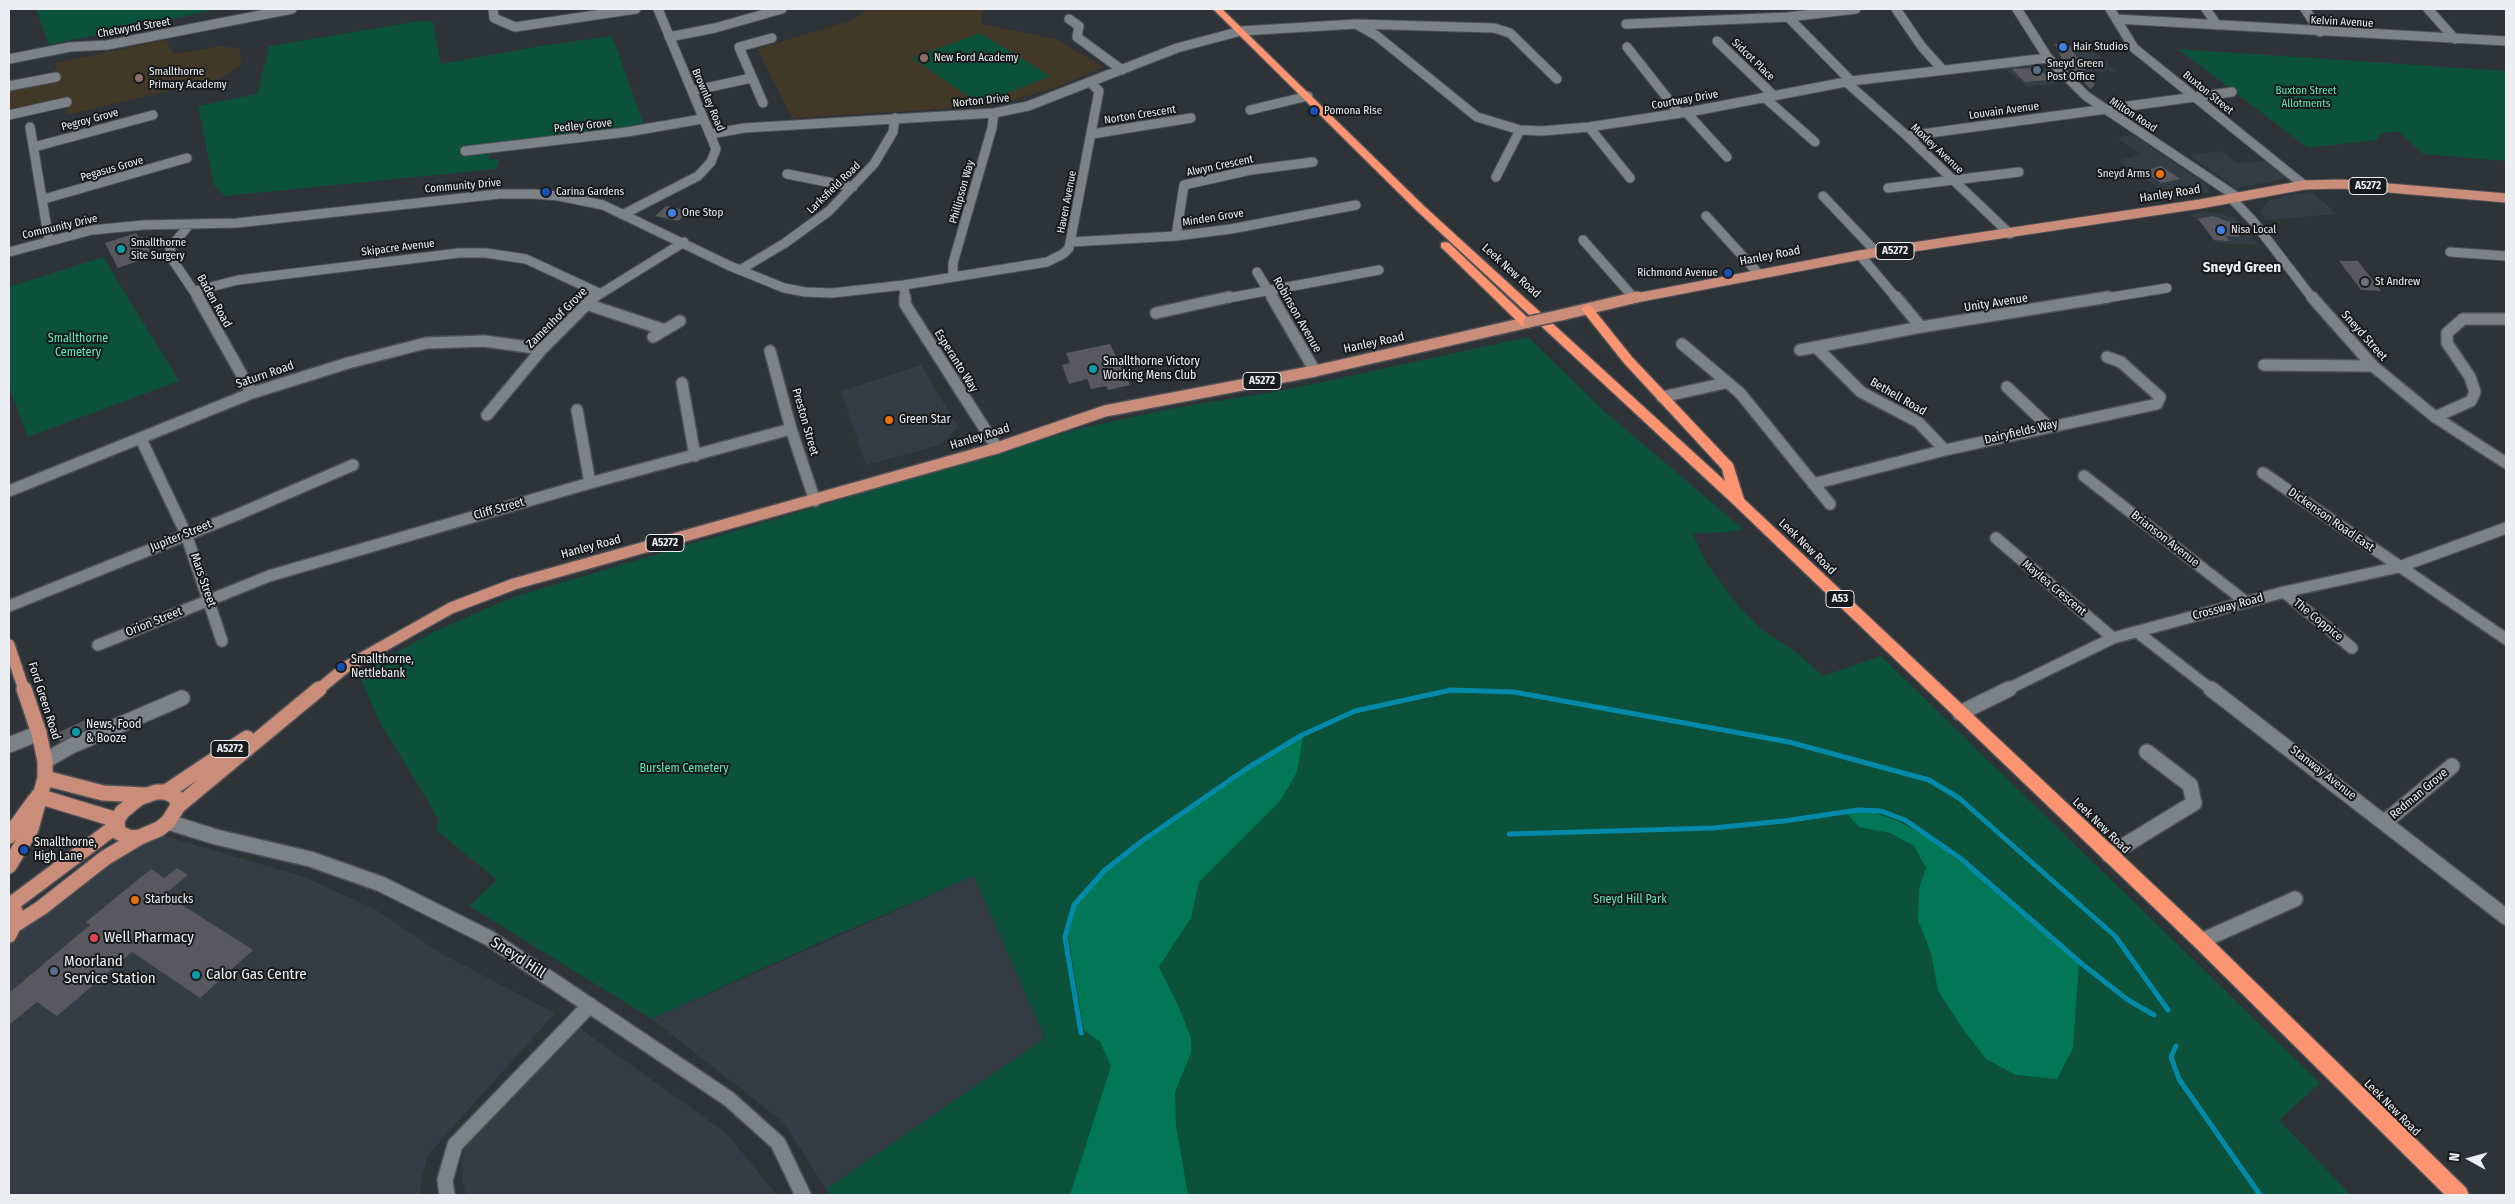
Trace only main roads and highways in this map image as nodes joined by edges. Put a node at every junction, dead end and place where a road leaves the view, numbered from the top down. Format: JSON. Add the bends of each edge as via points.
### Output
{"nodes":[{"id":1,"x":1218,"y":9,"type":"edge"},
{"id":2,"x":2506,"y":198,"type":"edge"},
{"id":3,"x":1427,"y":214,"type":"junction"},
{"id":4,"x":1587,"y":309,"type":"junction"},
{"id":5,"x":1527,"y":322,"type":"junction"},
{"id":6,"x":1738,"y":501,"type":"junction"},
{"id":7,"x":9,"y":646,"type":"edge"},
{"id":8,"x":13,"y":670,"type":"edge"},
{"id":9,"x":295,"y":707,"type":"junction"},
{"id":10,"x":45,"y":778,"type":"junction"},
{"id":11,"x":166,"y":792,"type":"junction"},
{"id":12,"x":146,"y":795,"type":"junction"},
{"id":13,"x":38,"y":796,"type":"junction"},
{"id":14,"x":178,"y":806,"type":"junction"},
{"id":15,"x":117,"y":823,"type":"junction"},
{"id":16,"x":9,"y":836,"type":"edge"},
{"id":17,"x":140,"y":837,"type":"junction"},
{"id":18,"x":9,"y":866,"type":"edge"},
{"id":19,"x":9,"y":906,"type":"edge"},
{"id":20,"x":12,"y":930,"type":"edge"},
{"id":21,"x":2458,"y":1195,"type":"edge"}],
"edges":[{"from":1,"to":3,"type":"highway","name":"Leek New Road","number":"A53"},
{"from":2,"to":4,"type":"main road","name":"Hanley Road","number":"A5272","via":[[2342,184],[2304,184],[2010,234],[1860,255]]},
{"from":3,"to":5,"type":"highway","via":[[1426,225]]},
{"from":3,"to":6,"type":"highway","name":"Leek New Road","number":"A53"},
{"from":4,"to":5,"type":"main road","name":"Hanley Road","number":"A5272","bridge":true},
{"from":4,"to":6,"type":"highway","via":[[1628,360],[1728,467]]},
{"from":5,"to":9,"type":"main road","name":"Hanley Road","number":"A5272","via":[[1315,371],[1105,411],[997,448],[514,584],[451,608],[346,667]]},
{"from":6,"to":21,"type":"highway","name":"Leek New Road","number":"A53","via":[[2201,941]]},
{"from":7,"to":8,"type":"main road","name":"Ford Green Road"},
{"from":8,"to":10,"type":"main road","name":"Ford Green Road","via":[[39,733]]},
{"from":9,"to":11,"type":"main road","name":"Hanley Road","number":"A5272"},
{"from":9,"to":14,"type":"main road","name":"Hanley Road","number":"A5272"},
{"from":10,"to":12,"type":"main road","via":[[103,793]]},
{"from":10,"to":13,"type":"main road","name":"Ford Green Road"},
{"from":11,"to":12,"type":"main road","number":"A5272"},
{"from":11,"to":14,"type":"main road","via":[[176,797]]},
{"from":12,"to":15,"type":"main road","number":"A5272","via":[[129,804]]},
{"from":13,"to":15,"type":"main road"},
{"from":13,"to":16,"type":"main road"},
{"from":13,"to":18,"type":"main road","via":[[31,829]]},
{"from":14,"to":17,"type":"main road","number":"A5272","via":[[168,822]]},
{"from":15,"to":17,"type":"main road","via":[[118,832],[123,836]]},
{"from":15,"to":19,"type":"main road","number":"A5272"},
{"from":17,"to":20,"type":"main road","number":"A5272","via":[[105,858]]},
{"from":19,"to":20,"type":"main road","number":"A5272","via":[[17,918]]}]}
